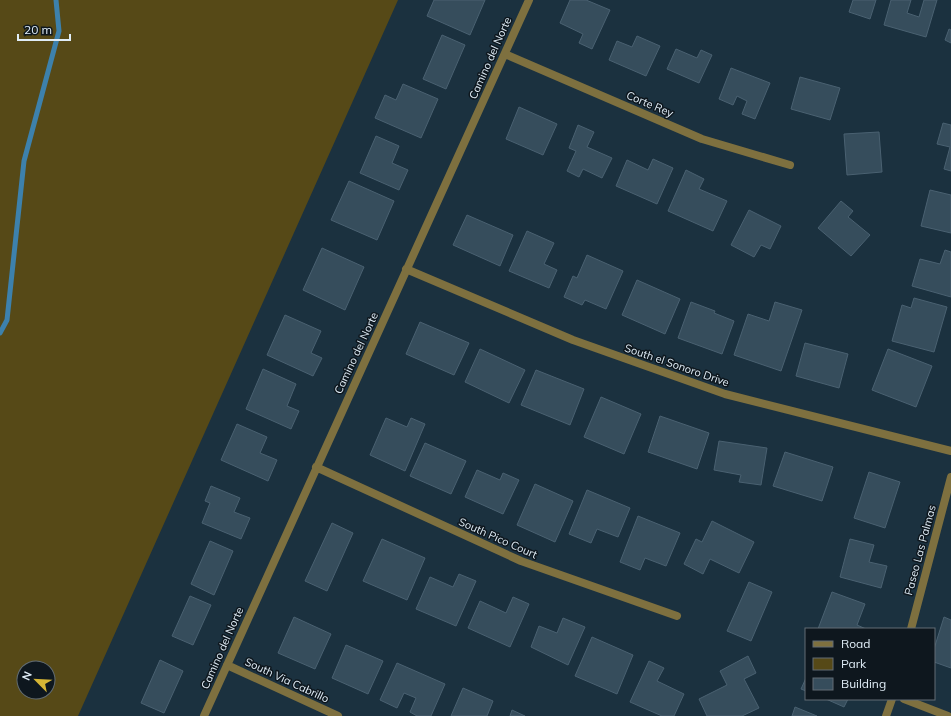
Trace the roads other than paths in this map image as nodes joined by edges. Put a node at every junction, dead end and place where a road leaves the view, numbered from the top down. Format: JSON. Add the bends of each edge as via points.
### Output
{"nodes":[{"id":1,"x":529,"y":0,"type":"edge"},
{"id":2,"x":505,"y":54,"type":"junction"},
{"id":3,"x":790,"y":165,"type":"dead end"},
{"id":4,"x":406,"y":269,"type":"junction"},
{"id":5,"x":951,"y":451,"type":"edge"},
{"id":6,"x":316,"y":467,"type":"junction"},
{"id":7,"x":951,"y":477,"type":"edge"},
{"id":8,"x":677,"y":616,"type":"dead end"},
{"id":9,"x":911,"y":628,"type":"edge"},
{"id":10,"x":227,"y":665,"type":"junction"},
{"id":11,"x":892,"y":700,"type":"edge"},
{"id":12,"x":907,"y":700,"type":"edge"},
{"id":13,"x":204,"y":716,"type":"edge"},
{"id":14,"x":338,"y":716,"type":"edge"},
{"id":15,"x":886,"y":716,"type":"edge"},
{"id":16,"x":948,"y":716,"type":"edge"}],
"edges":[{"from":1,"to":2,"type":"street","name":"Camino del Norte"},
{"from":2,"to":3,"type":"street","name":"Corte Rey","via":[[702,139]]},
{"from":2,"to":4,"type":"street","name":"Camino del Norte"},
{"from":4,"to":5,"type":"street","name":"South el Sonoro Drive","via":[[572,340],[725,394]]},
{"from":4,"to":6,"type":"street","name":"Camino del Norte"},
{"from":6,"to":8,"type":"street","name":"South Pico Court","via":[[521,561]]},
{"from":6,"to":10,"type":"street","name":"Camino del Norte"},
{"from":7,"to":9,"type":"street","name":"Paseo Las Palmas"},
{"from":10,"to":13,"type":"street","name":"Camino del Norte"},
{"from":10,"to":14,"type":"street","name":"South Via Cabrillo"},
{"from":11,"to":15,"type":"street"},
{"from":12,"to":16,"type":"street"}]}
